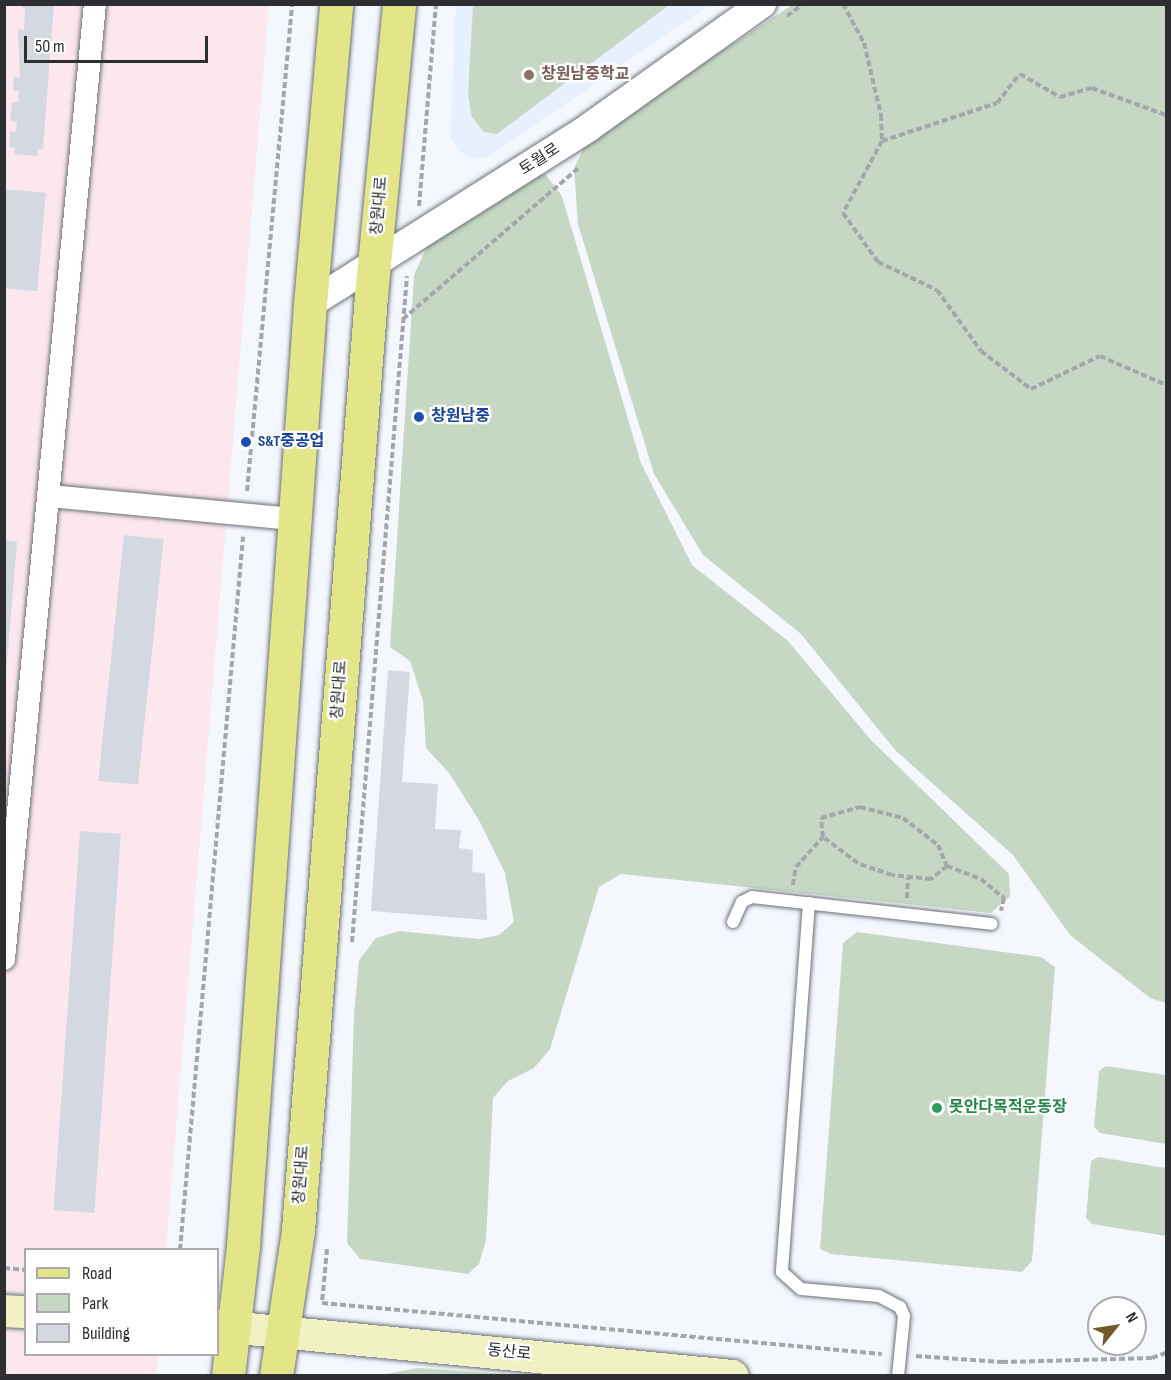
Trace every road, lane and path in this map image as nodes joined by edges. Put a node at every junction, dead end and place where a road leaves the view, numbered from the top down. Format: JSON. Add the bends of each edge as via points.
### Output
{"nodes":[{"id":1,"x":95,"y":4,"type":"edge"},
{"id":2,"x":292,"y":4,"type":"edge"},
{"id":3,"x":336,"y":4,"type":"edge"},
{"id":4,"x":399,"y":4,"type":"edge"},
{"id":5,"x":436,"y":4,"type":"edge"},
{"id":6,"x":803,"y":4,"type":"edge"},
{"id":7,"x":843,"y":4,"type":"edge"},
{"id":8,"x":773,"y":11,"type":"edge"},
{"id":9,"x":1167,"y":115,"type":"edge"},
{"id":10,"x":882,"y":141,"type":"junction"},
{"id":11,"x":587,"y":160,"type":"dead end"},
{"id":12,"x":419,"y":206,"type":"dead end"},
{"id":13,"x":375,"y":263,"type":"junction"},
{"id":14,"x":407,"y":276,"type":"dead end"},
{"id":15,"x":310,"y":304,"type":"junction"},
{"id":16,"x":403,"y":319,"type":"junction"},
{"id":17,"x":1167,"y":385,"type":"edge"},
{"id":18,"x":50,"y":496,"type":"junction"},
{"id":19,"x":245,"y":514,"type":"junction"},
{"id":20,"x":295,"y":519,"type":"junction"},
{"id":21,"x":823,"y":837,"type":"junction"},
{"id":22,"x":947,"y":866,"type":"junction"},
{"id":23,"x":789,"y":901,"type":"junction"},
{"id":24,"x":809,"y":903,"type":"junction"},
{"id":25,"x":733,"y":922,"type":"dead end"},
{"id":26,"x":991,"y":924,"type":"joint"},
{"id":27,"x":351,"y":947,"type":"dead end"},
{"id":28,"x":4,"y":959,"type":"edge"},
{"id":29,"x":327,"y":1244,"type":"dead end"},
{"id":30,"x":180,"y":1248,"type":"edge"},
{"id":31,"x":4,"y":1268,"type":"edge"},
{"id":32,"x":24,"y":1270,"type":"edge"},
{"id":33,"x":4,"y":1311,"type":"edge"},
{"id":34,"x":24,"y":1312,"type":"edge"},
{"id":35,"x":226,"y":1326,"type":"edge"},
{"id":36,"x":284,"y":1330,"type":"junction"},
{"id":37,"x":1167,"y":1353,"type":"edge"},
{"id":38,"x":901,"y":1355,"type":"junction"},
{"id":39,"x":228,"y":1376,"type":"edge"},
{"id":40,"x":276,"y":1376,"type":"edge"},
{"id":41,"x":733,"y":1376,"type":"edge"},
{"id":42,"x":898,"y":1376,"type":"edge"}],
"edges":[{"from":1,"to":18,"type":"street"},
{"from":2,"to":19,"type":"path"},
{"from":3,"to":15,"type":"main road"},
{"from":4,"to":13,"type":"main road","name":"창원대로"},
{"from":5,"to":12,"type":"path"},
{"from":6,"to":8,"type":"path"},
{"from":7,"to":10,"type":"path","via":[[864,43],[881,115]]},
{"from":8,"to":13,"type":"street","name":"토월로"},
{"from":9,"to":10,"type":"path","via":[[1092,88],[1060,98],[1020,74],[997,103]]},
{"from":10,"to":17,"type":"path","via":[[843,213],[878,262],[937,290],[981,351],[1031,389],[1100,356]]},
{"from":11,"to":16,"type":"path"},
{"from":13,"to":15,"type":"street","name":"토월로"},
{"from":13,"to":36,"type":"main road","name":"창원대로","via":[[298,1230]]},
{"from":14,"to":16,"type":"path"},
{"from":15,"to":20,"type":"main road"},
{"from":16,"to":27,"type":"path"},
{"from":18,"to":19,"type":"street"},
{"from":18,"to":28,"type":"street"},
{"from":19,"to":20,"type":"street"},
{"from":19,"to":30,"type":"path"},
{"from":20,"to":35,"type":"main road","via":[[243,1246]]},
{"from":21,"to":22,"type":"path","via":[[858,863],[892,875],[931,879]]},
{"from":21,"to":22,"type":"path","via":[[821,818],[860,807],[903,818],[938,845]]},
{"from":21,"to":23,"type":"path","via":[[796,867]]},
{"from":22,"to":26,"type":"path","via":[[981,879],[1004,898],[1004,908]]},
{"from":23,"to":24,"type":"lane"},
{"from":23,"to":25,"type":"lane","via":[[752,897],[742,902]]},
{"from":24,"to":26,"type":"lane"},
{"from":24,"to":38,"type":"lane","via":[[782,1272],[801,1289],[892,1300],[904,1316]]},
{"from":29,"to":38,"type":"path","via":[[322,1303]]},
{"from":31,"to":32,"type":"path"},
{"from":33,"to":34,"type":"main road"},
{"from":35,"to":36,"type":"main road","name":"동산로"},
{"from":35,"to":39,"type":"main road"},
{"from":36,"to":40,"type":"main road","name":"창원대로"},
{"from":36,"to":41,"type":"main road","name":"동산로"},
{"from":37,"to":38,"type":"path","via":[[1152,1358],[1002,1362]]},
{"from":38,"to":42,"type":"lane"}]}
